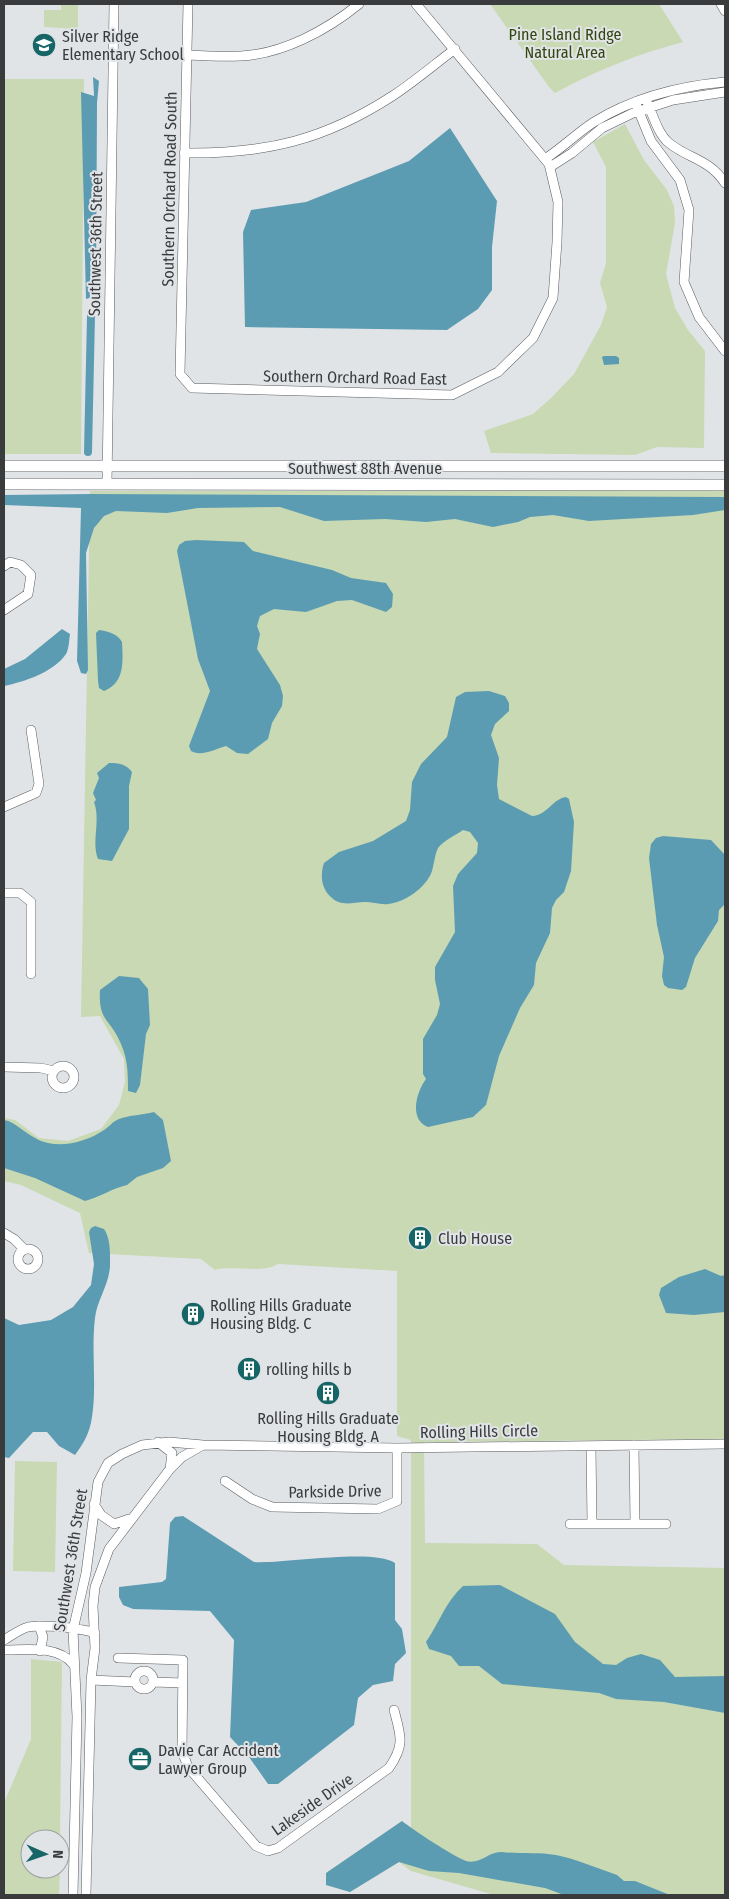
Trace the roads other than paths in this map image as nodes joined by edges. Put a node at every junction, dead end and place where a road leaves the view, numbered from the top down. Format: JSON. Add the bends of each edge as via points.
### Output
{"nodes":[{"id":1,"x":114,"y":4,"type":"edge"},
{"id":2,"x":188,"y":4,"type":"edge"},
{"id":3,"x":358,"y":4,"type":"edge"},
{"id":4,"x":416,"y":4,"type":"edge"},
{"id":5,"x":721,"y":4,"type":"edge"},
{"id":6,"x":725,"y":11,"type":"edge"},
{"id":7,"x":455,"y":49,"type":"junction"},
{"id":8,"x":187,"y":55,"type":"junction"},
{"id":9,"x":725,"y":82,"type":"edge"},
{"id":10,"x":725,"y":92,"type":"edge"},
{"id":11,"x":648,"y":103,"type":"junction"},
{"id":12,"x":637,"y":106,"type":"junction"},
{"id":13,"x":184,"y":153,"type":"junction"},
{"id":14,"x":547,"y":163,"type":"junction"},
{"id":15,"x":725,"y":183,"type":"edge"},
{"id":16,"x":725,"y":351,"type":"edge"},
{"id":17,"x":180,"y":374,"type":"joint"},
{"id":18,"x":4,"y":466,"type":"edge"},
{"id":19,"x":725,"y":466,"type":"edge"},
{"id":20,"x":107,"y":467,"type":"junction"},
{"id":21,"x":4,"y":484,"type":"edge"},
{"id":22,"x":107,"y":484,"type":"junction"},
{"id":23,"x":725,"y":485,"type":"edge"},
{"id":24,"x":4,"y":566,"type":"edge"},
{"id":25,"x":4,"y":610,"type":"edge"},
{"id":26,"x":31,"y":730,"type":"dead end"},
{"id":27,"x":4,"y":807,"type":"edge"},
{"id":28,"x":4,"y":893,"type":"edge"},
{"id":29,"x":31,"y":974,"type":"dead end"},
{"id":30,"x":4,"y":1067,"type":"edge"},
{"id":31,"x":54,"y":1071,"type":"dead end"},
{"id":32,"x":4,"y":1233,"type":"edge"},
{"id":33,"x":24,"y":1250,"type":"dead end"},
{"id":34,"x":158,"y":1442,"type":"junction"},
{"id":35,"x":725,"y":1444,"type":"edge"},
{"id":36,"x":203,"y":1445,"type":"junction"},
{"id":37,"x":591,"y":1446,"type":"junction"},
{"id":38,"x":634,"y":1446,"type":"junction"},
{"id":39,"x":397,"y":1448,"type":"junction"},
{"id":40,"x":170,"y":1470,"type":"junction"},
{"id":41,"x":225,"y":1481,"type":"dead end"},
{"id":42,"x":94,"y":1504,"type":"junction"},
{"id":43,"x":130,"y":1519,"type":"junction"},
{"id":44,"x":570,"y":1524,"type":"dead end"},
{"id":45,"x":592,"y":1524,"type":"junction"},
{"id":46,"x":635,"y":1524,"type":"junction"},
{"id":47,"x":666,"y":1524,"type":"dead end"},
{"id":48,"x":39,"y":1626,"type":"junction"},
{"id":49,"x":73,"y":1630,"type":"junction"},
{"id":50,"x":95,"y":1633,"type":"junction"},
{"id":51,"x":4,"y":1640,"type":"edge"},
{"id":52,"x":4,"y":1650,"type":"edge"},
{"id":53,"x":40,"y":1651,"type":"junction"},
{"id":54,"x":118,"y":1658,"type":"dead end"},
{"id":55,"x":73,"y":1664,"type":"junction"},
{"id":56,"x":91,"y":1680,"type":"junction"},
{"id":57,"x":135,"y":1682,"type":"junction"},
{"id":58,"x":153,"y":1682,"type":"junction"},
{"id":59,"x":183,"y":1683,"type":"junction"},
{"id":60,"x":394,"y":1710,"type":"dead end"},
{"id":61,"x":77,"y":1717,"type":"junction"},
{"id":62,"x":90,"y":1718,"type":"junction"},
{"id":63,"x":75,"y":1786,"type":"junction"},
{"id":64,"x":88,"y":1786,"type":"junction"},
{"id":65,"x":73,"y":1895,"type":"edge"},
{"id":66,"x":86,"y":1895,"type":"edge"}],
"edges":[{"from":1,"to":20,"type":"street","name":"Southwest 36th Street"},
{"from":2,"to":8,"type":"street","name":"Southern Orchard Road South"},
{"from":3,"to":8,"type":"street","via":[[336,22],[277,49],[243,56]]},
{"from":4,"to":7,"type":"street"},
{"from":5,"to":6,"type":"street"},
{"from":7,"to":13,"type":"street","via":[[395,94],[352,120],[306,140],[261,149]]},
{"from":7,"to":14,"type":"street"},
{"from":8,"to":13,"type":"street","name":"Southern Orchard Road South"},
{"from":9,"to":11,"type":"street","via":[[690,87]]},
{"from":10,"to":11,"type":"street"},
{"from":11,"to":12,"type":"street"},
{"from":11,"to":15,"type":"street","via":[[660,132],[668,142],[709,164]]},
{"from":12,"to":14,"type":"street","via":[[592,124]]},
{"from":12,"to":16,"type":"street","via":[[651,142],[680,180],[689,210],[684,282],[698,317]]},
{"from":13,"to":17,"type":"street","name":"Southern Orchard Road South"},
{"from":14,"to":17,"type":"street","name":"Southern Orchard Road East","via":[[558,202],[553,298],[533,338],[498,372],[452,395],[192,388]]},
{"from":18,"to":20,"type":"main road","name":"Southwest 88th Avenue"},
{"from":19,"to":20,"type":"main road","name":"Southwest 88th Avenue"},
{"from":20,"to":22,"type":"street","name":"Southwest 36th Street"},
{"from":21,"to":22,"type":"main road","name":"Southwest 88th Avenue"},
{"from":22,"to":23,"type":"main road","name":"Southwest 88th Avenue"},
{"from":24,"to":25,"type":"street","via":[[10,562],[21,565],[31,575],[28,594]]},
{"from":26,"to":27,"type":"street","via":[[38,784],[36,793]]},
{"from":28,"to":29,"type":"street","via":[[20,893],[31,902]]},
{"from":30,"to":31,"type":"street"},
{"from":32,"to":33,"type":"street"},
{"from":34,"to":36,"type":"street","name":"Southwest 36th Street"},
{"from":34,"to":40,"type":"street","via":[[172,1453]]},
{"from":34,"to":42,"type":"street","name":"Southwest 36th Street","via":[[142,1445],[108,1464],[98,1482]]},
{"from":35,"to":38,"type":"street","name":"Rolling Hills Circle"},
{"from":36,"to":39,"type":"street","name":"Rolling Hills Circle"},
{"from":36,"to":40,"type":"street","name":"Southwest 36th Street","via":[[182,1457]]},
{"from":37,"to":38,"type":"street","name":"Rolling Hills Circle"},
{"from":37,"to":39,"type":"street","name":"Rolling Hills Circle"},
{"from":37,"to":45,"type":"street"},
{"from":38,"to":46,"type":"street"},
{"from":39,"to":41,"type":"street","name":"Parkside Drive","via":[[397,1501],[378,1508],[272,1507],[252,1499]]},
{"from":40,"to":43,"type":"street","name":"Southwest 36th Street"},
{"from":42,"to":43,"type":"street","via":[[101,1515],[114,1524]]},
{"from":42,"to":49,"type":"street","name":"Southwest 36th Street","via":[[86,1573]]},
{"from":43,"to":50,"type":"street","name":"Southwest 36th Street","via":[[109,1549],[100,1569],[93,1606]]},
{"from":44,"to":45,"type":"street"},
{"from":45,"to":46,"type":"street"},
{"from":46,"to":47,"type":"street"},
{"from":48,"to":49,"type":"street"},
{"from":48,"to":51,"type":"street","via":[[25,1628]]},
{"from":48,"to":53,"type":"street","via":[[43,1637]]},
{"from":49,"to":50,"type":"street"},
{"from":49,"to":55,"type":"street","name":"Southwest 36th Street"},
{"from":50,"to":56,"type":"street","name":"Southwest 36th Street"},
{"from":52,"to":53,"type":"street"},
{"from":53,"to":55,"type":"street","via":[[57,1651]]},
{"from":54,"to":59,"type":"street","name":"Lakeside Drive","via":[[183,1660]]},
{"from":55,"to":61,"type":"street","name":"Southwest 36th Street"},
{"from":56,"to":57,"type":"street"},
{"from":56,"to":62,"type":"street","name":"Southwest 36th Street"},
{"from":57,"to":58,"type":"street","via":[[144,1690]]},
{"from":57,"to":58,"type":"street","via":[[136,1676],[143,1671],[151,1674]]},
{"from":58,"to":59,"type":"street"},
{"from":59,"to":60,"type":"street","name":"Lakeside Drive","via":[[182,1751],[188,1767],[256,1846],[268,1851],[278,1848],[389,1768],[398,1756],[402,1740]]},
{"from":61,"to":62,"type":"street"},
{"from":61,"to":63,"type":"street","name":"Southwest 36th Street"},
{"from":62,"to":64,"type":"street","name":"Southwest 36th Street"},
{"from":63,"to":64,"type":"street"},
{"from":63,"to":65,"type":"street","name":"Southwest 36th Street"},
{"from":64,"to":66,"type":"street","name":"Southwest 36th Street"}]}
